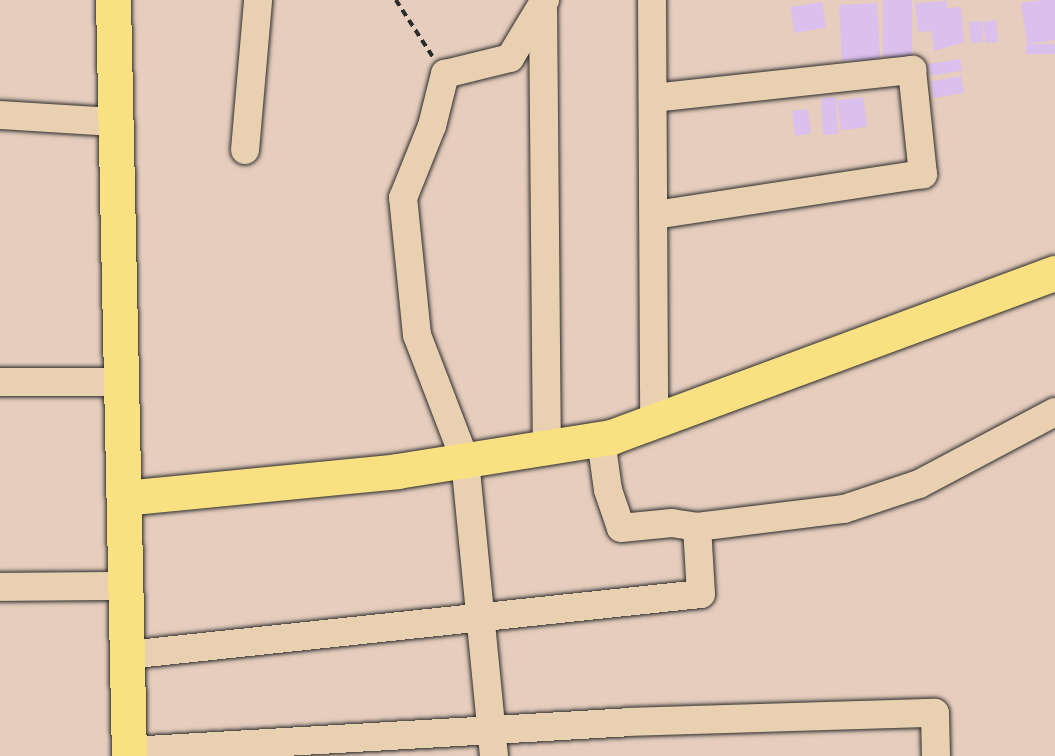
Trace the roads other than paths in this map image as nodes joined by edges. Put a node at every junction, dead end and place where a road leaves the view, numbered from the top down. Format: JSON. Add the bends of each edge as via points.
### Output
{"nodes":[{"id":1,"x":113,"y":0,"type":"edge"},
{"id":2,"x":258,"y":0,"type":"edge"},
{"id":3,"x":652,"y":0,"type":"edge"},
{"id":4,"x":544,"y":1,"type":"edge"},
{"id":5,"x":653,"y":98,"type":"junction"},
{"id":6,"x":0,"y":115,"type":"edge"},
{"id":7,"x":116,"y":122,"type":"junction"},
{"id":8,"x":245,"y":149,"type":"dead end"},
{"id":9,"x":654,"y":215,"type":"junction"},
{"id":10,"x":1055,"y":273,"type":"edge"},
{"id":11,"x":0,"y":382,"type":"edge"},
{"id":12,"x":121,"y":382,"type":"junction"},
{"id":13,"x":1055,"y":412,"type":"edge"},
{"id":14,"x":654,"y":422,"type":"junction"},
{"id":15,"x":601,"y":439,"type":"junction"},
{"id":16,"x":547,"y":448,"type":"junction"},
{"id":17,"x":465,"y":460,"type":"junction"},
{"id":18,"x":124,"y":498,"type":"junction"},
{"id":19,"x":696,"y":527,"type":"junction"},
{"id":20,"x":126,"y":586,"type":"junction"},
{"id":21,"x":0,"y":587,"type":"edge"},
{"id":22,"x":482,"y":617,"type":"junction"},
{"id":23,"x":127,"y":655,"type":"junction"},
{"id":24,"x":493,"y":743,"type":"edge"},
{"id":25,"x":129,"y":753,"type":"edge"},
{"id":26,"x":936,"y":756,"type":"edge"}],
"edges":[{"from":1,"to":7,"type":"main road"},
{"from":2,"to":8,"type":"street"},
{"from":3,"to":5,"type":"street"},
{"from":4,"to":16,"type":"street"},
{"from":4,"to":17,"type":"street","via":[[510,58],[445,74],[432,126],[403,198],[417,335]]},
{"from":5,"to":9,"type":"street"},
{"from":5,"to":9,"type":"street","via":[[912,71],[923,174]]},
{"from":6,"to":7,"type":"street"},
{"from":7,"to":12,"type":"main road"},
{"from":9,"to":14,"type":"street"},
{"from":10,"to":14,"type":"main road"},
{"from":11,"to":12,"type":"street"},
{"from":12,"to":18,"type":"main road"},
{"from":13,"to":19,"type":"street","via":[[919,484],[844,509]]},
{"from":14,"to":15,"type":"main road"},
{"from":15,"to":16,"type":"main road"},
{"from":15,"to":19,"type":"street","via":[[608,490],[621,528],[672,523]]},
{"from":16,"to":17,"type":"main road"},
{"from":17,"to":18,"type":"main road"},
{"from":17,"to":22,"type":"street"},
{"from":18,"to":20,"type":"main road"},
{"from":19,"to":22,"type":"street","via":[[701,594]]},
{"from":20,"to":21,"type":"street"},
{"from":20,"to":23,"type":"main road"},
{"from":22,"to":23,"type":"street"},
{"from":22,"to":24,"type":"street"},
{"from":23,"to":25,"type":"main road"},
{"from":24,"to":25,"type":"street"},
{"from":24,"to":26,"type":"street","via":[[935,713]]}]}
